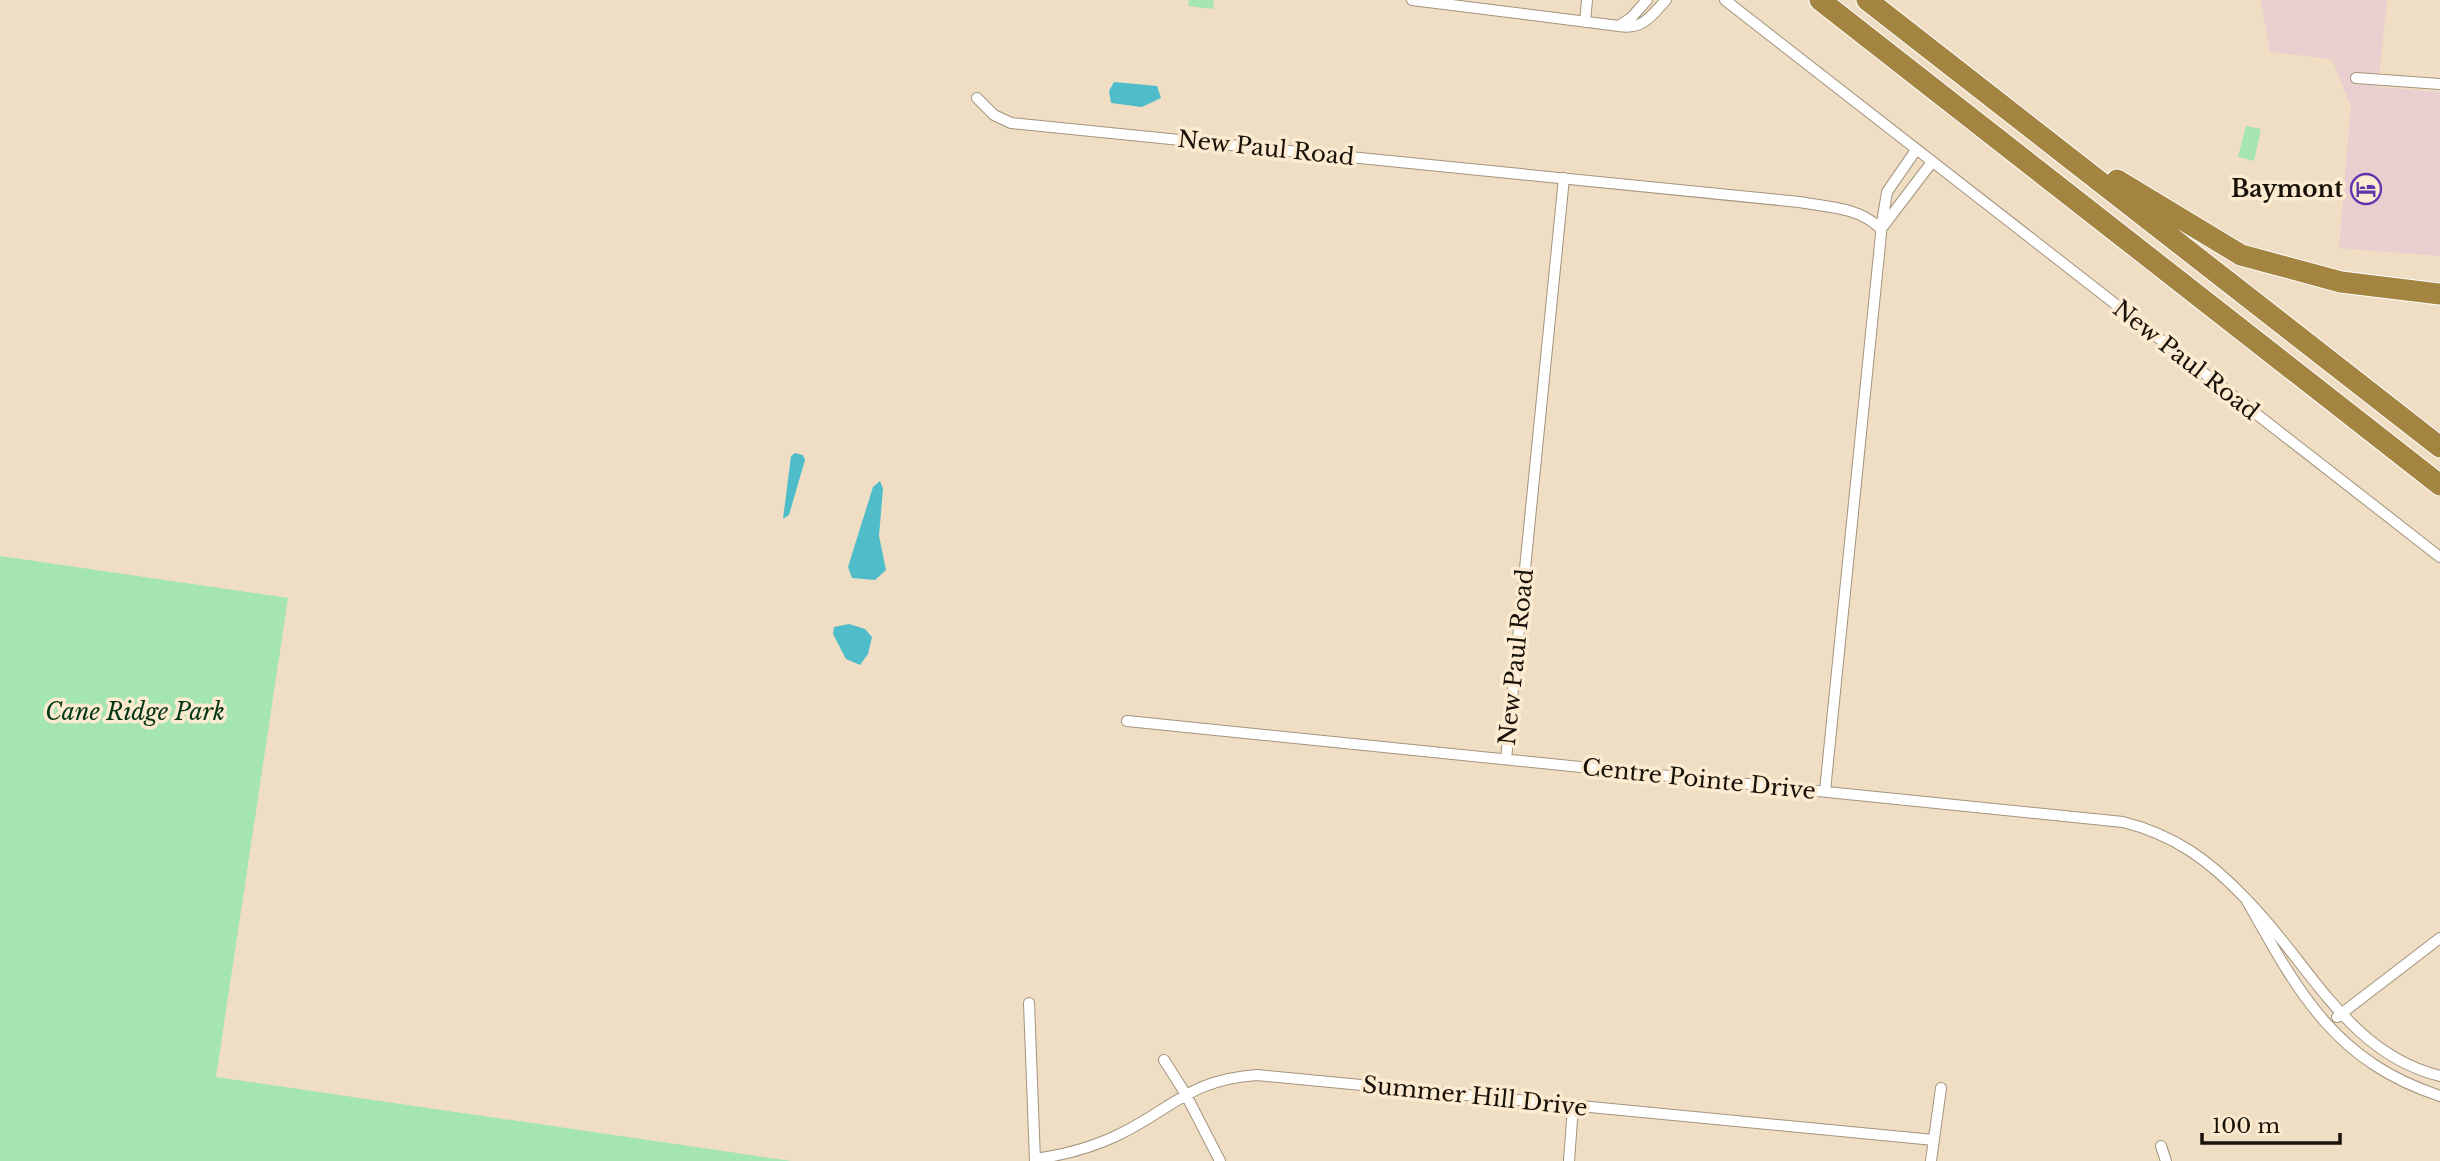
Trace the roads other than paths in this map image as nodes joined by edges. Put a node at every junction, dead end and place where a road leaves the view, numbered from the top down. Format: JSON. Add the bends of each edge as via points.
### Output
{"nodes":[{"id":1,"x":1412,"y":0,"type":"edge"},
{"id":2,"x":1587,"y":0,"type":"edge"},
{"id":3,"x":1647,"y":0,"type":"edge"},
{"id":4,"x":1725,"y":0,"type":"edge"},
{"id":5,"x":1820,"y":0,"type":"edge"},
{"id":6,"x":1867,"y":0,"type":"edge"},
{"id":7,"x":1664,"y":1,"type":"edge"},
{"id":8,"x":1585,"y":22,"type":"junction"},
{"id":9,"x":1619,"y":26,"type":"junction"},
{"id":10,"x":2356,"y":78,"type":"dead end"},
{"id":11,"x":2440,"y":84,"type":"edge"},
{"id":12,"x":977,"y":97,"type":"dead end"},
{"id":13,"x":2010,"y":112,"type":"junction"},
{"id":14,"x":1916,"y":150,"type":"junction"},
{"id":15,"x":1932,"y":162,"type":"junction"},
{"id":16,"x":1564,"y":178,"type":"junction"},
{"id":17,"x":1881,"y":229,"type":"junction"},
{"id":18,"x":2440,"y":294,"type":"edge"},
{"id":19,"x":2440,"y":447,"type":"edge"},
{"id":20,"x":2440,"y":485,"type":"edge"},
{"id":21,"x":2440,"y":557,"type":"edge"},
{"id":22,"x":1127,"y":721,"type":"dead end"},
{"id":23,"x":1506,"y":759,"type":"junction"},
{"id":24,"x":1825,"y":791,"type":"junction"},
{"id":25,"x":2246,"y":900,"type":"junction"},
{"id":26,"x":2440,"y":938,"type":"edge"},
{"id":27,"x":1029,"y":1003,"type":"dead end"},
{"id":28,"x":2340,"y":1014,"type":"junction"},
{"id":29,"x":2327,"y":1025,"type":"junction"},
{"id":30,"x":1164,"y":1060,"type":"dead end"},
{"id":31,"x":2440,"y":1076,"type":"edge"},
{"id":32,"x":1941,"y":1088,"type":"dead end"},
{"id":33,"x":1185,"y":1093,"type":"junction"},
{"id":34,"x":2440,"y":1096,"type":"edge"},
{"id":35,"x":1573,"y":1106,"type":"junction"},
{"id":36,"x":1934,"y":1140,"type":"junction"},
{"id":37,"x":2161,"y":1146,"type":"dead end"},
{"id":38,"x":1035,"y":1160,"type":"edge"},
{"id":39,"x":1220,"y":1161,"type":"edge"},
{"id":40,"x":1569,"y":1161,"type":"edge"},
{"id":41,"x":1931,"y":1161,"type":"edge"},
{"id":42,"x":2166,"y":1161,"type":"edge"}],
"edges":[{"from":1,"to":8,"type":"street"},
{"from":2,"to":8,"type":"street"},
{"from":3,"to":9,"type":"street"},
{"from":4,"to":14,"type":"street","name":"New Paul Road"},
{"from":5,"to":20,"type":"highway"},
{"from":6,"to":13,"type":"highway"},
{"from":7,"to":9,"type":"street","via":[[1644,24]]},
{"from":8,"to":9,"type":"street"},
{"from":10,"to":11,"type":"street"},
{"from":12,"to":16,"type":"street","name":"New Paul Road","via":[[993,116],[1011,123]]},
{"from":13,"to":18,"type":"highway","via":[[2241,255],[2341,282]]},
{"from":13,"to":19,"type":"highway"},
{"from":14,"to":15,"type":"street","name":"New Paul Road"},
{"from":14,"to":17,"type":"street","via":[[1887,192]]},
{"from":15,"to":17,"type":"street"},
{"from":15,"to":21,"type":"street","name":"New Paul Road"},
{"from":16,"to":17,"type":"street","name":"New Paul Road","via":[[1799,202],[1859,213]]},
{"from":16,"to":23,"type":"street","name":"New Paul Road"},
{"from":17,"to":24,"type":"street"},
{"from":22,"to":23,"type":"street","name":"Centre Pointe Drive"},
{"from":23,"to":24,"type":"street","name":"Centre Pointe Drive"},
{"from":24,"to":25,"type":"street","name":"Centre Pointe Drive","via":[[2136,825],[2197,853]]},
{"from":25,"to":28,"type":"street","name":"Centre Pointe Drive","via":[[2287,943]]},
{"from":25,"to":29,"type":"street","name":"Centre Pointe Drive","via":[[2284,966]]},
{"from":26,"to":28,"type":"street"},
{"from":27,"to":38,"type":"street"},
{"from":28,"to":29,"type":"street"},
{"from":28,"to":31,"type":"street","name":"Centre Pointe Drive","via":[[2380,1050]]},
{"from":29,"to":34,"type":"street","name":"Centre Pointe Drive","via":[[2380,1070]]},
{"from":30,"to":33,"type":"street"},
{"from":32,"to":36,"type":"street"},
{"from":33,"to":35,"type":"street","name":"Summer Hill Drive","via":[[1226,1077],[1257,1075]]},
{"from":33,"to":38,"type":"street","name":"Summer Hill Drive","via":[[1121,1134]]},
{"from":33,"to":39,"type":"street"},
{"from":35,"to":36,"type":"street","name":"Summer Hill Drive"},
{"from":35,"to":40,"type":"street"},
{"from":36,"to":41,"type":"street"},
{"from":37,"to":42,"type":"street"}]}
